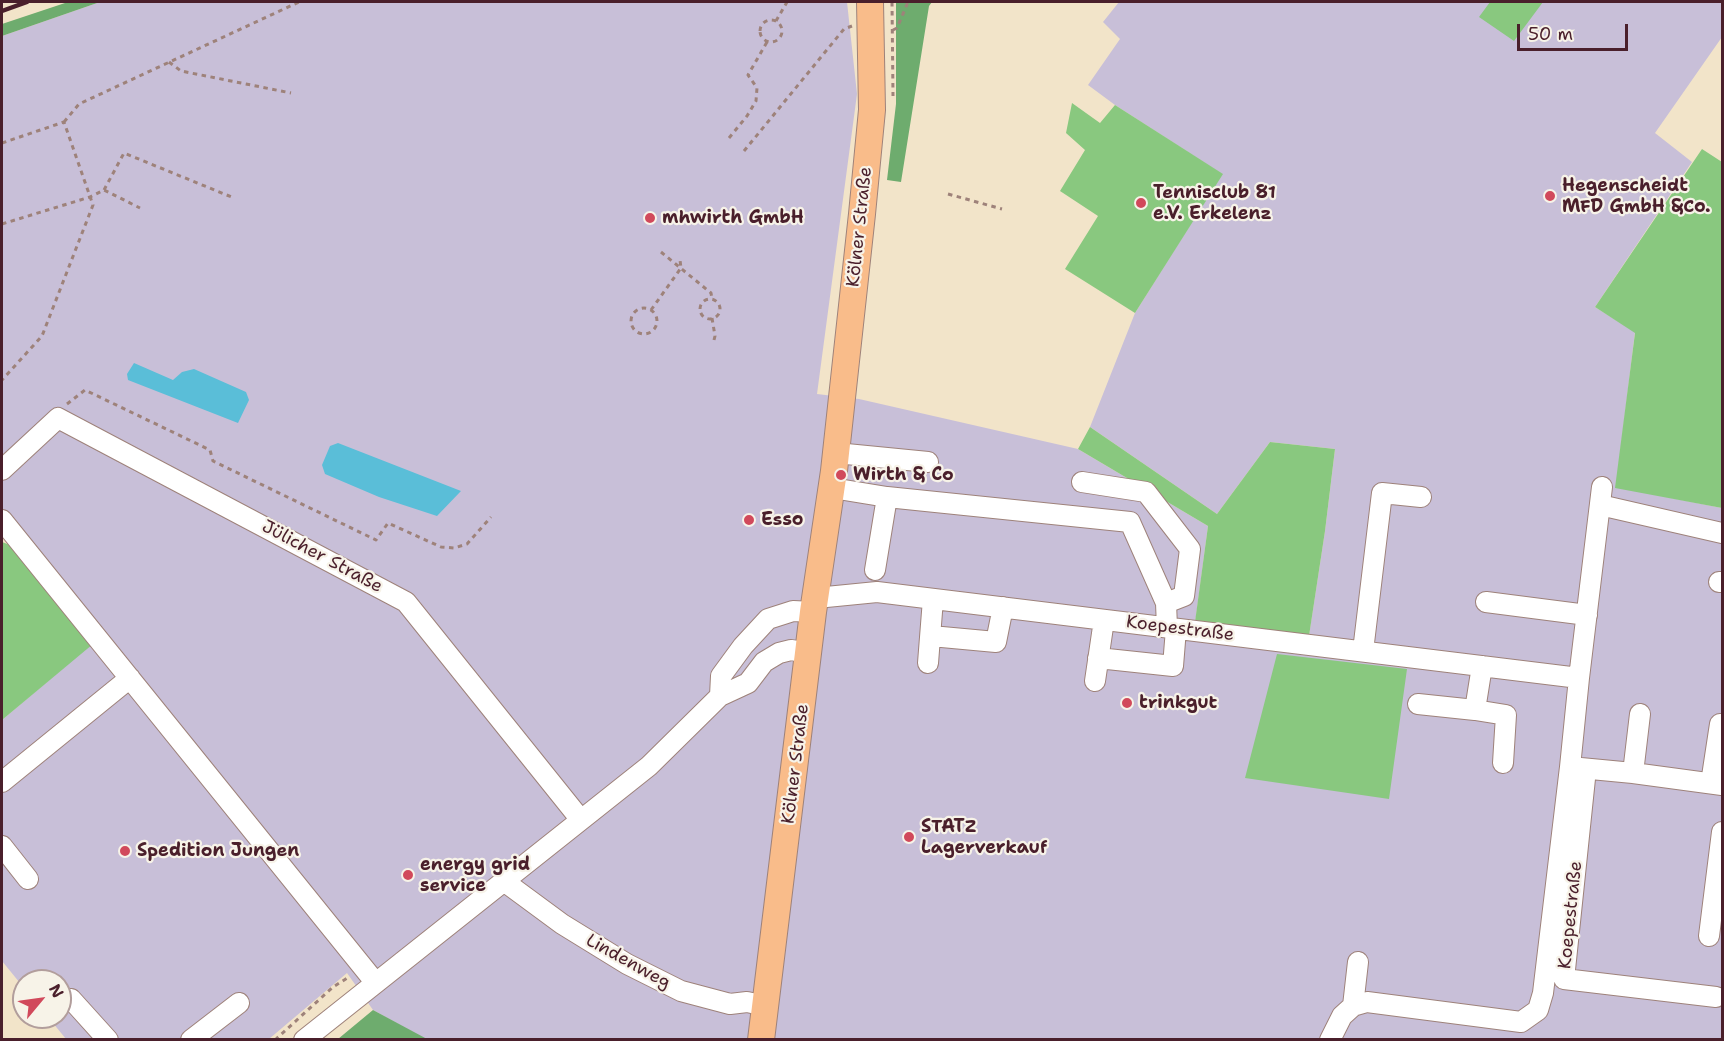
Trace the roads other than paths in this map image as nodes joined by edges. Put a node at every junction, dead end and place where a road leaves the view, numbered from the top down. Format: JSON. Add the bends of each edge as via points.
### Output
{"nodes":[{"id":1,"x":882,"y":20,"type":"edge"},
{"id":2,"x":836,"y":453,"type":"junction"},
{"id":3,"x":928,"y":462,"type":"dead end"},
{"id":4,"x":2,"y":470,"type":"edge"},
{"id":5,"x":1082,"y":482,"type":"dead end"},
{"id":6,"x":832,"y":488,"type":"junction"},
{"id":7,"x":887,"y":497,"type":"junction"},
{"id":8,"x":1421,"y":497,"type":"dead end"},
{"id":9,"x":2,"y":520,"type":"edge"},
{"id":10,"x":1722,"y":533,"type":"edge"},
{"id":11,"x":875,"y":570,"type":"dead end"},
{"id":12,"x":933,"y":599,"type":"junction"},
{"id":13,"x":1486,"y":602,"type":"dead end"},
{"id":14,"x":1166,"y":603,"type":"junction"},
{"id":15,"x":814,"y":605,"type":"junction"},
{"id":16,"x":1003,"y":608,"type":"junction"},
{"id":17,"x":1587,"y":615,"type":"junction"},
{"id":18,"x":1104,"y":620,"type":"junction"},
{"id":19,"x":1172,"y":628,"type":"junction"},
{"id":20,"x":931,"y":636,"type":"junction"},
{"id":21,"x":1363,"y":651,"type":"junction"},
{"id":22,"x":810,"y":653,"type":"junction"},
{"id":23,"x":1098,"y":658,"type":"junction"},
{"id":24,"x":928,"y":663,"type":"dead end"},
{"id":25,"x":1482,"y":666,"type":"junction"},
{"id":26,"x":129,"y":678,"type":"junction"},
{"id":27,"x":1579,"y":678,"type":"junction"},
{"id":28,"x":1095,"y":681,"type":"dead end"},
{"id":29,"x":720,"y":696,"type":"junction"},
{"id":30,"x":1418,"y":705,"type":"dead end"},
{"id":31,"x":1475,"y":710,"type":"junction"},
{"id":32,"x":1640,"y":714,"type":"dead end"},
{"id":33,"x":1720,"y":724,"type":"dead end"},
{"id":34,"x":1503,"y":763,"type":"dead end"},
{"id":35,"x":1578,"y":768,"type":"junction"},
{"id":36,"x":1633,"y":773,"type":"junction"},
{"id":37,"x":2,"y":782,"type":"edge"},
{"id":38,"x":1717,"y":784,"type":"edge"},
{"id":39,"x":581,"y":820,"type":"junction"},
{"id":40,"x":1722,"y":832,"type":"edge"},
{"id":41,"x":2,"y":846,"type":"edge"},
{"id":42,"x":28,"y":879,"type":"dead end"},
{"id":43,"x":505,"y":882,"type":"junction"},
{"id":44,"x":1709,"y":936,"type":"dead end"},
{"id":45,"x":1358,"y":962,"type":"dead end"},
{"id":46,"x":369,"y":975,"type":"junction"},
{"id":47,"x":1716,"y":997,"type":"dead end"},
{"id":48,"x":72,"y":1000,"type":"edge"},
{"id":49,"x":239,"y":1003,"type":"dead end"},
{"id":50,"x":766,"y":1006,"type":"junction"},
{"id":51,"x":1353,"y":1006,"type":"junction"},
{"id":52,"x":1330,"y":1037,"type":"edge"},
{"id":53,"x":108,"y":1040,"type":"edge"},
{"id":54,"x":191,"y":1040,"type":"edge"},
{"id":55,"x":304,"y":1040,"type":"edge"},
{"id":56,"x":761,"y":1040,"type":"edge"}],
"edges":[{"from":1,"to":2,"type":"main road","name":"Kölner Straße"},
{"from":2,"to":3,"type":"street"},
{"from":2,"to":6,"type":"main road","name":"Kölner Straße"},
{"from":4,"to":39,"type":"street","name":"Jülicher Straße","via":[[58,418],[406,602]]},
{"from":5,"to":14,"type":"street","via":[[1146,492],[1190,549],[1184,596]]},
{"from":6,"to":7,"type":"street"},
{"from":6,"to":15,"type":"main road","name":"Kölner Straße"},
{"from":7,"to":11,"type":"street"},
{"from":7,"to":14,"type":"street","via":[[1130,522]]},
{"from":8,"to":21,"type":"street","via":[[1382,492]]},
{"from":9,"to":26,"type":"street"},
{"from":10,"to":17,"type":"street","name":"Koepestraße","via":[[1601,496]]},
{"from":12,"to":15,"type":"street","name":"Koepestraße","via":[[878,592]]},
{"from":12,"to":16,"type":"street","name":"Koepestraße"},
{"from":12,"to":20,"type":"street"},
{"from":13,"to":17,"type":"street"},
{"from":14,"to":19,"type":"street"},
{"from":15,"to":22,"type":"main road","name":"Kölner Straße"},
{"from":15,"to":29,"type":"street","via":[[768,619],[721,676]]},
{"from":16,"to":18,"type":"street","name":"Koepestraße"},
{"from":16,"to":20,"type":"street","via":[[996,642]]},
{"from":17,"to":27,"type":"street","name":"Koepestraße"},
{"from":18,"to":19,"type":"street","name":"Koepestraße"},
{"from":18,"to":23,"type":"street","name":"Koepestraße"},
{"from":19,"to":21,"type":"street","name":"Koepestraße"},
{"from":19,"to":23,"type":"street","via":[[1173,666]]},
{"from":20,"to":24,"type":"street"},
{"from":21,"to":25,"type":"street","name":"Koepestraße"},
{"from":22,"to":29,"type":"street","via":[[779,653],[765,662],[748,683]]},
{"from":22,"to":50,"type":"main road","name":"Kölner Straße"},
{"from":23,"to":28,"type":"street","name":"Koepestraße"},
{"from":25,"to":27,"type":"street","name":"Koepestraße"},
{"from":25,"to":31,"type":"street"},
{"from":26,"to":37,"type":"street"},
{"from":26,"to":46,"type":"street"},
{"from":27,"to":35,"type":"street","name":"Koepestraße"},
{"from":29,"to":39,"type":"street","via":[[649,766]]},
{"from":30,"to":31,"type":"street"},
{"from":31,"to":34,"type":"street","via":[[1506,715]]},
{"from":32,"to":36,"type":"street"},
{"from":33,"to":38,"type":"street"},
{"from":35,"to":36,"type":"street"},
{"from":35,"to":47,"type":"street","name":"Koepestraße","via":[[1564,979]]},
{"from":35,"to":51,"type":"street","via":[[1538,1010],[1521,1022],[1367,1002]]},
{"from":36,"to":38,"type":"street"},
{"from":39,"to":43,"type":"street"},
{"from":40,"to":44,"type":"street"},
{"from":41,"to":42,"type":"street"},
{"from":43,"to":46,"type":"street"},
{"from":43,"to":50,"type":"street","name":"Lindenweg","via":[[562,924],[681,991],[730,1004]]},
{"from":45,"to":51,"type":"street"},
{"from":46,"to":55,"type":"street"},
{"from":48,"to":53,"type":"street"},
{"from":49,"to":54,"type":"street"},
{"from":50,"to":56,"type":"main road","name":"Kölner Straße"},
{"from":51,"to":52,"type":"street"}]}
